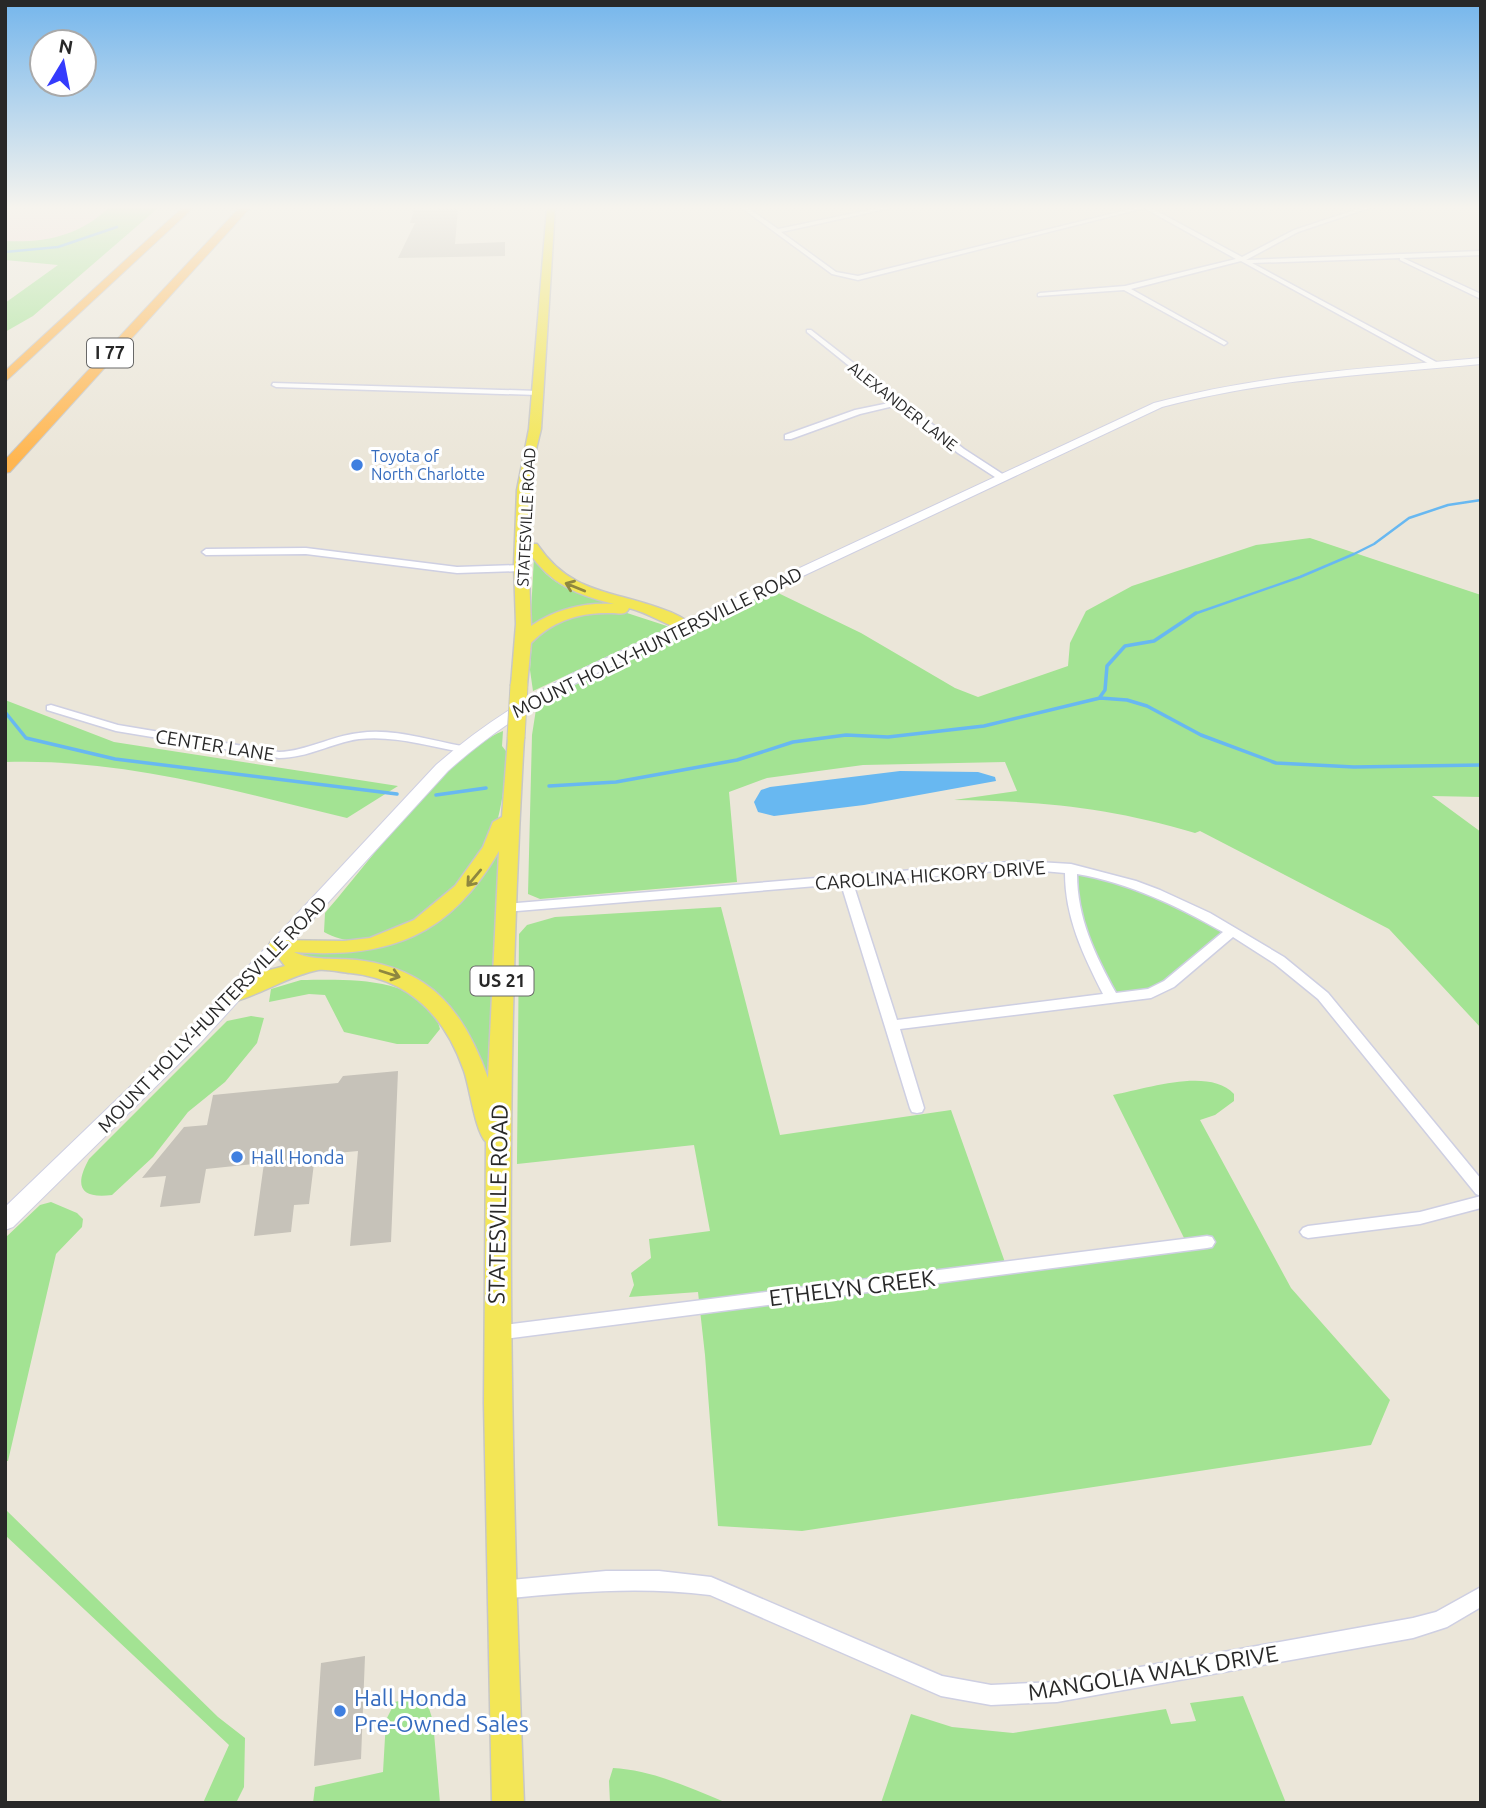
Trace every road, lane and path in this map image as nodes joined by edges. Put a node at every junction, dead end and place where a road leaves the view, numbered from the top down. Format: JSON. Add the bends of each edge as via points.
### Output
{"nodes":[{"id":1,"x":86,"y":292,"type":"edge"},
{"id":2,"x":97,"y":292,"type":"edge"},
{"id":3,"x":155,"y":292,"type":"edge"},
{"id":4,"x":168,"y":292,"type":"edge"},
{"id":5,"x":545,"y":292,"type":"edge"},
{"id":6,"x":1072,"y":292,"type":"edge"},
{"id":7,"x":1133,"y":292,"type":"edge"},
{"id":8,"x":1303,"y":292,"type":"edge"},
{"id":9,"x":1040,"y":295,"type":"dead end"},
{"id":10,"x":809,"y":331,"type":"dead end"},
{"id":11,"x":1224,"y":343,"type":"dead end"},
{"id":12,"x":1481,"y":361,"type":"edge"},
{"id":13,"x":1435,"y":365,"type":"junction"},
{"id":14,"x":5,"y":366,"type":"edge"},
{"id":15,"x":5,"y":378,"type":"edge"},
{"id":16,"x":276,"y":385,"type":"dead end"},
{"id":17,"x":538,"y":393,"type":"junction"},
{"id":18,"x":897,"y":403,"type":"junction"},
{"id":19,"x":535,"y":429,"type":"junction"},
{"id":20,"x":789,"y":437,"type":"dead end"},
{"id":21,"x":5,"y":451,"type":"edge"},
{"id":22,"x":5,"y":469,"type":"edge"},
{"id":23,"x":1001,"y":477,"type":"junction"},
{"id":24,"x":532,"y":547,"type":"junction"},
{"id":25,"x":206,"y":552,"type":"dead end"},
{"id":26,"x":521,"y":568,"type":"junction"},
{"id":27,"x":523,"y":605,"type":"junction"},
{"id":28,"x":685,"y":626,"type":"junction"},
{"id":29,"x":522,"y":643,"type":"junction"},
{"id":30,"x":51,"y":708,"type":"dead end"},
{"id":31,"x":462,"y":749,"type":"junction"},
{"id":32,"x":511,"y":794,"type":"junction"},
{"id":33,"x":1071,"y":868,"type":"junction"},
{"id":34,"x":845,"y":881,"type":"junction"},
{"id":35,"x":505,"y":908,"type":"junction"},
{"id":36,"x":1233,"y":931,"type":"junction"},
{"id":37,"x":279,"y":945,"type":"junction"},
{"id":38,"x":323,"y":965,"type":"junction"},
{"id":39,"x":233,"y":995,"type":"junction"},
{"id":40,"x":1112,"y":998,"type":"junction"},
{"id":41,"x":892,"y":1025,"type":"junction"},
{"id":42,"x":917,"y":1108,"type":"dead end"},
{"id":43,"x":499,"y":1168,"type":"junction"},
{"id":44,"x":1481,"y":1190,"type":"edge"},
{"id":45,"x":1481,"y":1202,"type":"edge"},
{"id":46,"x":5,"y":1221,"type":"edge"},
{"id":47,"x":1308,"y":1232,"type":"dead end"},
{"id":48,"x":1207,"y":1242,"type":"dead end"},
{"id":49,"x":497,"y":1334,"type":"junction"},
{"id":50,"x":501,"y":1590,"type":"junction"},
{"id":51,"x":1481,"y":1596,"type":"edge"},
{"id":52,"x":508,"y":1803,"type":"edge"}],
"edges":[{"from":1,"to":14,"type":"highway"},
{"from":2,"to":15,"type":"highway","number":"I 77"},
{"from":3,"to":21,"type":"highway","number":"I 77"},
{"from":4,"to":22,"type":"highway","number":"I 77"},
{"from":5,"to":17,"type":"main road","name":"STATESVILLE ROAD","number":"US 21"},
{"from":6,"to":9,"type":"street"},
{"from":7,"to":11,"type":"street"},
{"from":8,"to":13,"type":"street"},
{"from":10,"to":18,"type":"street","name":"ALEXANDER LANE"},
{"from":12,"to":13,"type":"main road","name":"MOUNT HOLLY-HUNTERSVILLE ROAD"},
{"from":13,"to":23,"type":"main road","name":"MOUNT HOLLY-HUNTERSVILLE ROAD","via":[[1259,382],[1184,397]]},
{"from":16,"to":17,"type":"street"},
{"from":17,"to":19,"type":"main road","name":"STATESVILLE ROAD","number":"US 21"},
{"from":18,"to":20,"type":"street"},
{"from":18,"to":23,"type":"street","name":"ALEXANDER LANE"},
{"from":19,"to":24,"type":"main road","name":"STATESVILLE ROAD","number":"US 21","via":[[539,443]]},
{"from":19,"to":26,"type":"main road","name":"STATESVILLE ROAD","number":"US 21","via":[[529,443]]},
{"from":23,"to":28,"type":"main road","name":"MOUNT HOLLY-HUNTERSVILLE ROAD"},
{"from":24,"to":27,"type":"main road","name":"STATESVILLE ROAD","number":"US 21","via":[[529,590]]},
{"from":28,"to":24,"type":"main road","one_way":true,"via":[[661,612],[561,581],[546,570]]},
{"from":25,"to":26,"type":"street","via":[[306,551],[457,570]]},
{"from":26,"to":27,"type":"main road","name":"STATESVILLE ROAD","number":"US 21"},
{"from":27,"to":29,"type":"main road","name":"STATESVILLE ROAD","number":"US 21"},
{"from":28,"to":29,"type":"main road","via":[[626,609],[597,608],[550,620]]},
{"from":28,"to":31,"type":"main road","name":"MOUNT HOLLY-HUNTERSVILLE ROAD","via":[[536,699]]},
{"from":29,"to":32,"type":"main road","name":"STATESVILLE ROAD","number":"US 21","bridge":true},
{"from":30,"to":31,"type":"street","name":"CENTER LANE","via":[[136,732],[279,755],[304,754],[367,735]]},
{"from":31,"to":37,"type":"main road","name":"MOUNT HOLLY-HUNTERSVILLE ROAD"},
{"from":32,"to":35,"type":"main road","name":"STATESVILLE ROAD","number":"US 21"},
{"from":32,"to":37,"type":"main road","one_way":true,"via":[[497,840],[482,868],[428,920],[393,937],[359,946]]},
{"from":33,"to":34,"type":"street","name":"CAROLINA HICKORY DRIVE","via":[[1021,865]]},
{"from":33,"to":36,"type":"street","name":"CAROLINA HICKORY DRIVE","via":[[1171,896]]},
{"from":33,"to":40,"type":"street","via":[[1071,905],[1077,928]]},
{"from":34,"to":35,"type":"street","name":"CAROLINA HICKORY DRIVE"},
{"from":34,"to":41,"type":"street"},
{"from":35,"to":43,"type":"main road","name":"STATESVILLE ROAD","number":"US 21"},
{"from":36,"to":40,"type":"street","via":[[1158,990]]},
{"from":36,"to":44,"type":"street","name":"CAROLINA HICKORY DRIVE","via":[[1296,970],[1323,996]]},
{"from":37,"to":38,"type":"main road","via":[[289,960]]},
{"from":37,"to":39,"type":"main road","name":"MOUNT HOLLY-HUNTERSVILLE ROAD"},
{"from":38,"to":39,"type":"main road","via":[[284,971]]},
{"from":38,"to":43,"type":"main road","one_way":true,"via":[[395,975],[421,989],[445,1013],[473,1067]]},
{"from":39,"to":46,"type":"main road","name":"MOUNT HOLLY-HUNTERSVILLE ROAD"},
{"from":40,"to":41,"type":"street"},
{"from":41,"to":42,"type":"street"},
{"from":43,"to":49,"type":"main road","name":"STATESVILLE ROAD","number":"US 21"},
{"from":45,"to":47,"type":"street","via":[[1420,1218]]},
{"from":48,"to":49,"type":"street","name":"ETHELYN CREEK"},
{"from":49,"to":50,"type":"main road","name":"STATESVILLE ROAD","number":"US 21"},
{"from":50,"to":51,"type":"street","name":"MANGOLIA WALK DRIVE","via":[[671,1579],[711,1586],[941,1686],[991,1695],[1125,1681],[1413,1628],[1440,1620]]},
{"from":50,"to":52,"type":"main road","name":"STATESVILLE ROAD","number":"US 21"}]}
